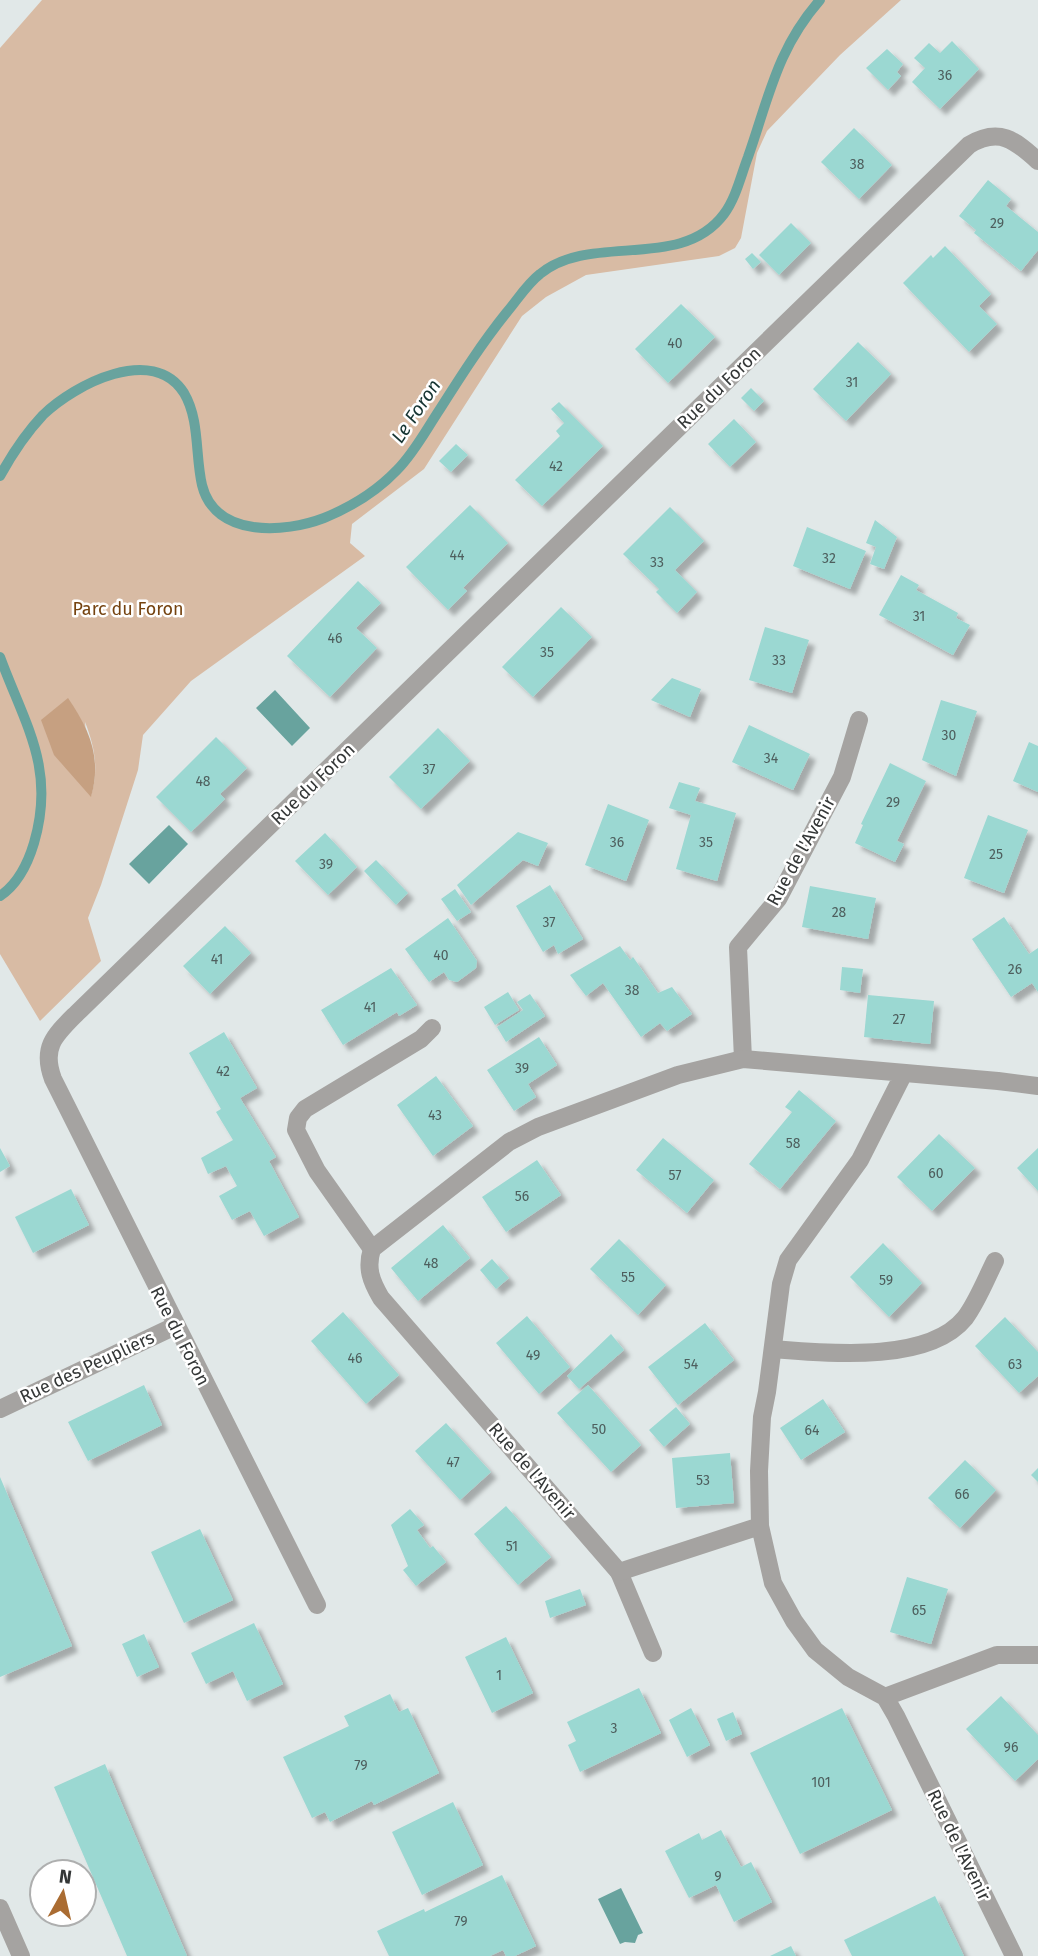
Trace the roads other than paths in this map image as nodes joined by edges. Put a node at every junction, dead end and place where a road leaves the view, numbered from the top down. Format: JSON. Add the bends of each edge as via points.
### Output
{"nodes":[{"id":1,"x":1038,"y":162,"type":"edge"},
{"id":2,"x":859,"y":720,"type":"dead end"},
{"id":3,"x":432,"y":1028,"type":"dead end"},
{"id":4,"x":743,"y":1059,"type":"junction"},
{"id":5,"x":904,"y":1073,"type":"junction"},
{"id":6,"x":1038,"y":1086,"type":"edge"},
{"id":7,"x":372,"y":1249,"type":"junction"},
{"id":8,"x":995,"y":1261,"type":"dead end"},
{"id":9,"x":175,"y":1326,"type":"junction"},
{"id":10,"x":773,"y":1349,"type":"junction"},
{"id":11,"x":0,"y":1409,"type":"edge"},
{"id":12,"x":760,"y":1526,"type":"junction"},
{"id":13,"x":619,"y":1572,"type":"junction"},
{"id":14,"x":317,"y":1605,"type":"dead end"},
{"id":15,"x":653,"y":1653,"type":"dead end"},
{"id":16,"x":1038,"y":1655,"type":"edge"},
{"id":17,"x":884,"y":1698,"type":"junction"},
{"id":18,"x":0,"y":1908,"type":"edge"},
{"id":19,"x":21,"y":1956,"type":"edge"},
{"id":20,"x":1014,"y":1956,"type":"edge"}],
"edges":[{"from":1,"to":9,"type":"street","name":"Rue du Foron","via":[[1003,137],[982,137],[969,145],[57,1032],[48,1057],[53,1079]]},
{"from":2,"to":4,"type":"street","name":"Rue de l'Avenir","via":[[842,776],[778,899],[738,947]]},
{"from":3,"to":7,"type":"street","via":[[305,1109],[298,1118],[296,1130],[317,1171]]},
{"from":4,"to":5,"type":"street"},
{"from":4,"to":7,"type":"street","via":[[678,1075],[509,1142]]},
{"from":5,"to":6,"type":"street"},
{"from":5,"to":10,"type":"street","via":[[860,1160],[788,1260],[780,1284]]},
{"from":7,"to":13,"type":"street","name":"Rue de l'Avenir","via":[[369,1269],[381,1298]]},
{"from":8,"to":10,"type":"street","via":[[965,1318],[946,1335],[869,1354]]},
{"from":9,"to":11,"type":"street","name":"Rue des Peupliers"},
{"from":9,"to":14,"type":"street","name":"Rue du Foron"},
{"from":10,"to":12,"type":"street","via":[[762,1417]]},
{"from":12,"to":13,"type":"street"},
{"from":12,"to":17,"type":"street","via":[[773,1583],[794,1621],[815,1650]]},
{"from":13,"to":15,"type":"street","name":"Rue de l'Avenir"},
{"from":16,"to":17,"type":"street","via":[[997,1655]]},
{"from":17,"to":20,"type":"street","name":"Rue de l'Avenir"},
{"from":18,"to":19,"type":"street"}]}
